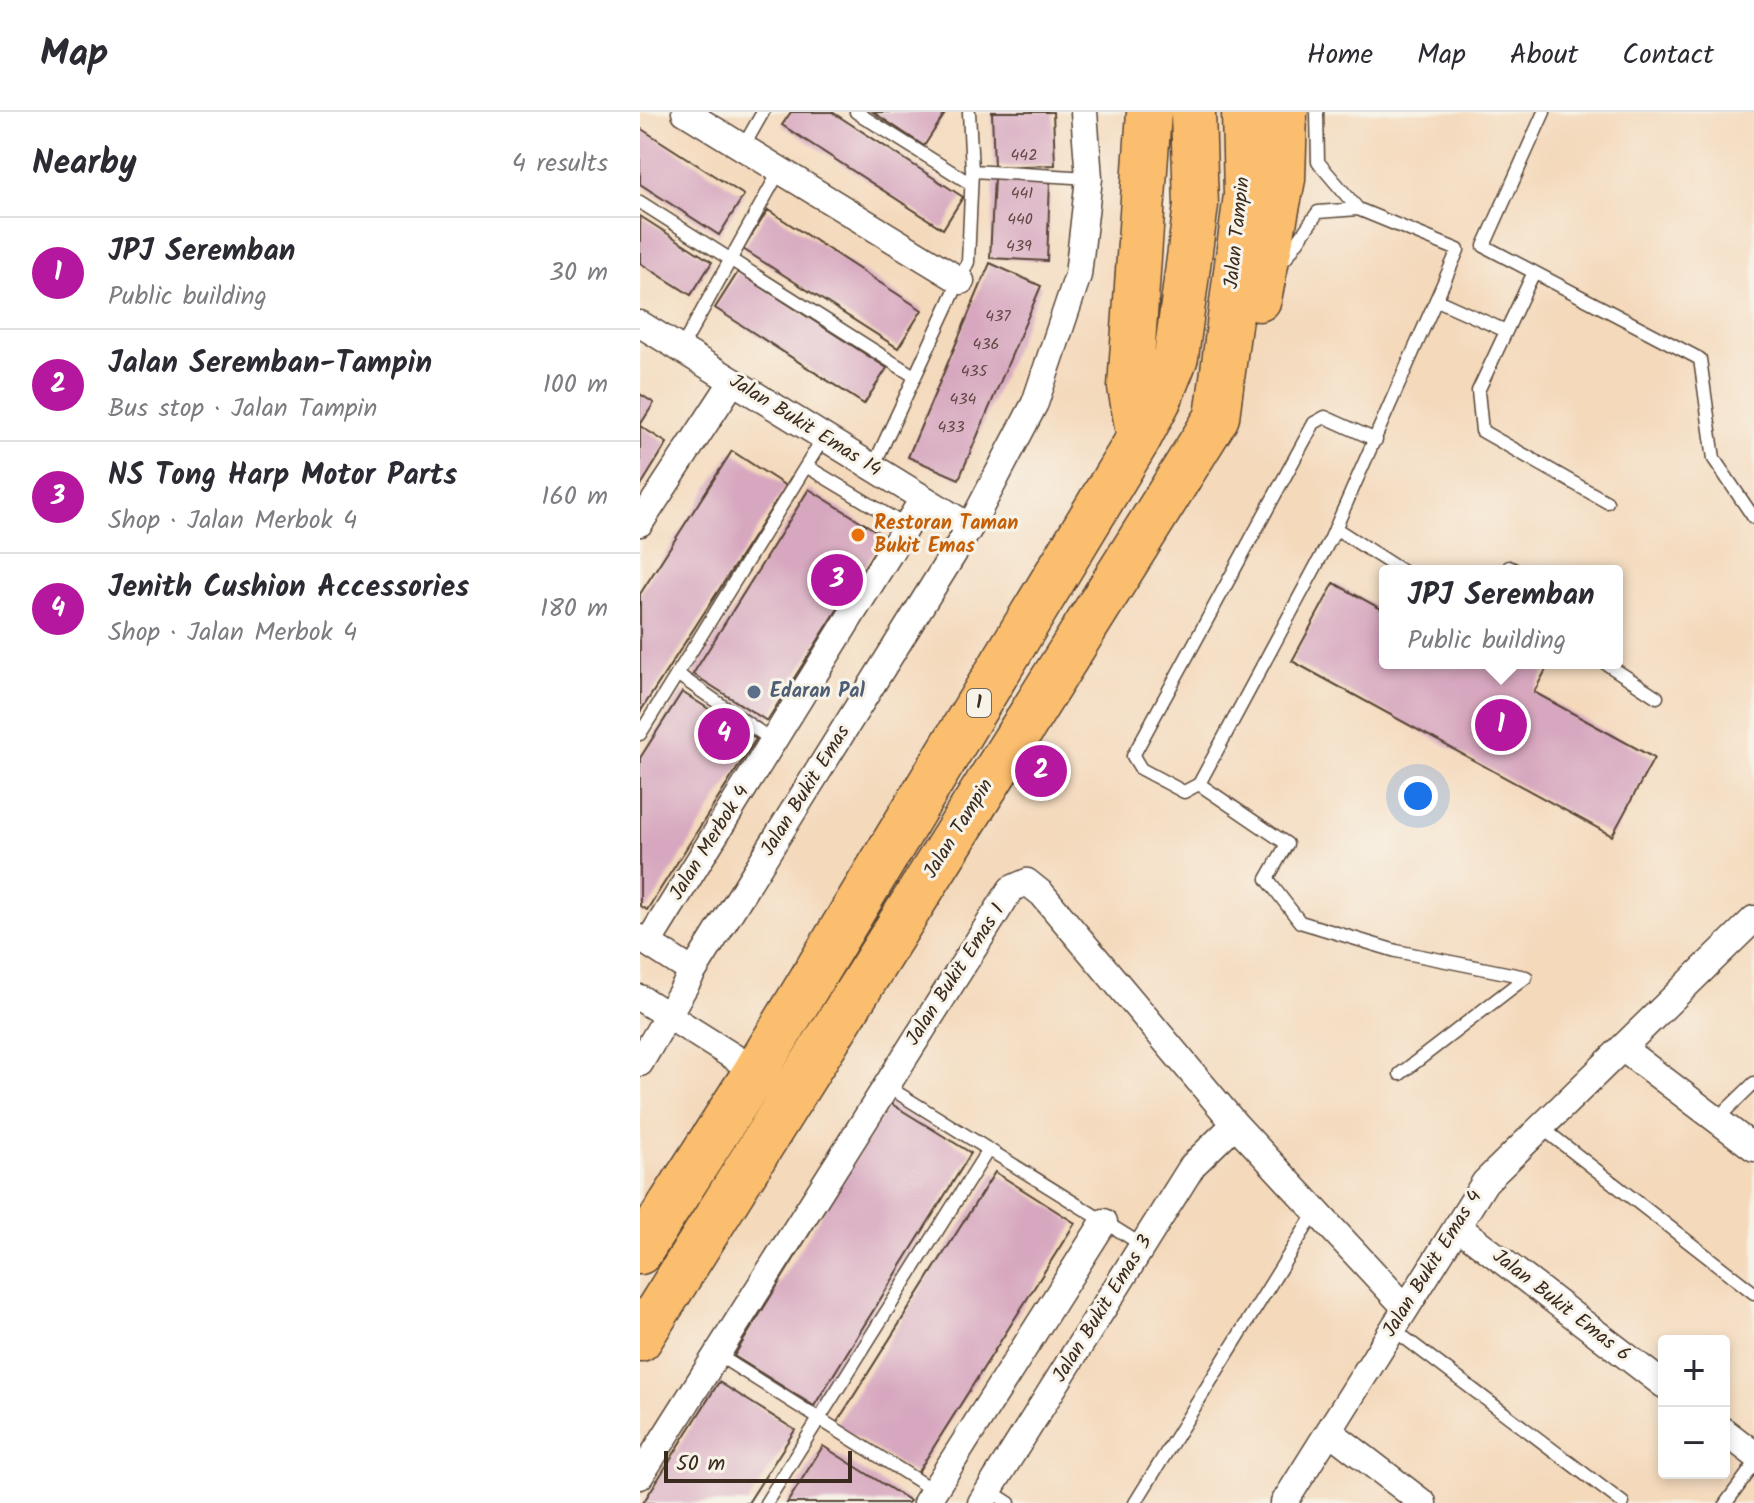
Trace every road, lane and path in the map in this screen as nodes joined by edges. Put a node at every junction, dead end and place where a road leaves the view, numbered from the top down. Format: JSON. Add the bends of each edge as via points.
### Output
{"nodes":[{"id":1,"x":685,"y":112,"type":"edge"},
{"id":2,"x":763,"y":112,"type":"edge"},
{"id":3,"x":856,"y":112,"type":"edge"},
{"id":4,"x":969,"y":112,"type":"edge"},
{"id":5,"x":1084,"y":112,"type":"edge"},
{"id":6,"x":1149,"y":112,"type":"edge"},
{"id":7,"x":1193,"y":112,"type":"edge"},
{"id":8,"x":1244,"y":112,"type":"edge"},
{"id":9,"x":1285,"y":112,"type":"edge"},
{"id":10,"x":1317,"y":112,"type":"edge"},
{"id":11,"x":1544,"y":112,"type":"edge"},
{"id":12,"x":743,"y":147,"type":"junction"},
{"id":13,"x":780,"y":170,"type":"junction"},
{"id":14,"x":971,"y":177,"type":"junction"},
{"id":15,"x":1089,"y":178,"type":"junction"},
{"id":16,"x":640,"y":202,"type":"edge"},
{"id":17,"x":1358,"y":209,"type":"junction"},
{"id":18,"x":1484,"y":246,"type":"junction"},
{"id":19,"x":1458,"y":250,"type":"junction"},
{"id":20,"x":730,"y":259,"type":"junction"},
{"id":21,"x":1534,"y":272,"type":"junction"},
{"id":22,"x":961,"y":281,"type":"junction"},
{"id":23,"x":1437,"y":300,"type":"junction"},
{"id":24,"x":1256,"y":314,"type":"junction"},
{"id":25,"x":640,"y":324,"type":"edge"},
{"id":26,"x":1506,"y":331,"type":"junction"},
{"id":27,"x":681,"y":349,"type":"junction"},
{"id":28,"x":914,"y":376,"type":"junction"},
{"id":29,"x":733,"y":381,"type":"junction"},
{"id":30,"x":1217,"y":417,"type":"junction"},
{"id":31,"x":824,"y":437,"type":"junction"},
{"id":32,"x":1139,"y":438,"type":"junction"},
{"id":33,"x":1376,"y":440,"type":"junction"},
{"id":34,"x":806,"y":466,"type":"junction"},
{"id":35,"x":873,"y":467,"type":"junction"},
{"id":36,"x":923,"y":499,"type":"junction"},
{"id":37,"x":1607,"y":502,"type":"dead end"},
{"id":38,"x":1754,"y":518,"type":"edge"},
{"id":39,"x":640,"y":523,"type":"edge"},
{"id":40,"x":906,"y":526,"type":"junction"},
{"id":41,"x":970,"y":527,"type":"junction"},
{"id":42,"x":1335,"y":528,"type":"junction"},
{"id":43,"x":1393,"y":565,"type":"edge"},
{"id":44,"x":1614,"y":669,"type":"edge"},
{"id":45,"x":677,"y":674,"type":"junction"},
{"id":46,"x":1657,"y":697,"type":"dead end"},
{"id":47,"x":640,"y":734,"type":"edge"},
{"id":48,"x":773,"y":741,"type":"junction"},
{"id":49,"x":1199,"y":784,"type":"junction"},
{"id":50,"x":1754,"y":919,"type":"edge"},
{"id":51,"x":644,"y":940,"type":"edge"},
{"id":52,"x":693,"y":972,"type":"junction"},
{"id":53,"x":640,"y":998,"type":"edge"},
{"id":54,"x":669,"y":1016,"type":"junction"},
{"id":55,"x":644,"y":1045,"type":"edge"},
{"id":56,"x":1622,"y":1048,"type":"junction"},
{"id":57,"x":756,"y":1071,"type":"junction"},
{"id":58,"x":1400,"y":1074,"type":"dead end"},
{"id":59,"x":1754,"y":1083,"type":"edge"},
{"id":60,"x":885,"y":1085,"type":"junction"},
{"id":61,"x":1716,"y":1120,"type":"junction"},
{"id":62,"x":1235,"y":1124,"type":"junction"},
{"id":63,"x":1541,"y":1127,"type":"junction"},
{"id":64,"x":1754,"y":1148,"type":"edge"},
{"id":65,"x":988,"y":1150,"type":"junction"},
{"id":66,"x":1316,"y":1211,"type":"junction"},
{"id":67,"x":1104,"y":1222,"type":"junction"},
{"id":68,"x":1457,"y":1226,"type":"junction"},
{"id":69,"x":1142,"y":1245,"type":"junction"},
{"id":70,"x":640,"y":1252,"type":"edge"},
{"id":71,"x":1754,"y":1293,"type":"edge"},
{"id":72,"x":1399,"y":1318,"type":"junction"},
{"id":73,"x":640,"y":1339,"type":"edge"},
{"id":74,"x":718,"y":1355,"type":"junction"},
{"id":75,"x":1658,"y":1380,"type":"edge"},
{"id":76,"x":819,"y":1419,"type":"junction"},
{"id":77,"x":1329,"y":1431,"type":"junction"},
{"id":78,"x":1730,"y":1436,"type":"edge"},
{"id":79,"x":1754,"y":1454,"type":"edge"},
{"id":80,"x":1754,"y":1465,"type":"edge"},
{"id":81,"x":640,"y":1476,"type":"edge"},
{"id":82,"x":930,"y":1497,"type":"edge"},
{"id":83,"x":993,"y":1499,"type":"edge"},
{"id":84,"x":766,"y":1503,"type":"edge"},
{"id":85,"x":1135,"y":1503,"type":"edge"},
{"id":86,"x":1284,"y":1503,"type":"edge"},
{"id":87,"x":1423,"y":1503,"type":"edge"},
{"id":88,"x":1623,"y":1503,"type":"edge"},
{"id":89,"x":1726,"y":1503,"type":"edge"}],
"edges":[{"from":1,"to":12,"type":"street"},
{"from":2,"to":12,"type":"lane"},
{"from":3,"to":14,"type":"lane"},
{"from":4,"to":14,"type":"lane"},
{"from":5,"to":15,"type":"street","name":"Jalan Bukit Emas"},
{"from":6,"to":32,"type":"highway","via":[[1130,387]]},
{"from":7,"to":32,"type":"highway","number":"1","via":[[1196,205],[1176,357]]},
{"from":8,"to":30,"type":"highway","name":"Jalan Tampin","via":[[1246,195]]},
{"from":9,"to":24,"type":"highway","via":[[1283,179]]},
{"from":10,"to":17,"type":"lane","via":[[1318,162]]},
{"from":11,"to":18,"type":"lane"},
{"from":12,"to":13,"type":"street"},
{"from":13,"to":20,"type":"lane"},
{"from":13,"to":22,"type":"street"},
{"from":14,"to":15,"type":"lane"},
{"from":14,"to":22,"type":"lane","via":[[968,262]]},
{"from":15,"to":41,"type":"street","name":"Jalan Bukit Emas","via":[[1078,275],[1035,403]]},
{"from":16,"to":20,"type":"lane"},
{"from":17,"to":19,"type":"lane"},
{"from":17,"to":24,"type":"lane","via":[[1318,212],[1293,245]]},
{"from":18,"to":19,"type":"lane"},
{"from":18,"to":21,"type":"lane"},
{"from":19,"to":23,"type":"lane"},
{"from":20,"to":27,"type":"lane"},
{"from":20,"to":28,"type":"lane"},
{"from":21,"to":26,"type":"lane"},
{"from":21,"to":38,"type":"lane","via":[[1700,359],[1714,459]]},
{"from":22,"to":28,"type":"lane"},
{"from":23,"to":26,"type":"lane"},
{"from":23,"to":33,"type":"lane"},
{"from":24,"to":30,"type":"highway"},
{"from":25,"to":27,"type":"street","name":"Jalan Bukit Emas 14"},
{"from":26,"to":37,"type":"lane","via":[[1478,391],[1482,431]]},
{"from":27,"to":29,"type":"street","name":"Jalan Bukit Emas 14"},
{"from":28,"to":35,"type":"lane"},
{"from":29,"to":31,"type":"street","name":"Jalan Bukit Emas 14"},
{"from":29,"to":39,"type":"street"},
{"from":30,"to":73,"type":"highway","name":"Jalan Tampin"},
{"from":31,"to":34,"type":"lane"},
{"from":31,"to":35,"type":"street","name":"Jalan Bukit Emas 14"},
{"from":32,"to":57,"type":"highway","number":"1"},
{"from":33,"to":42,"type":"lane"},
{"from":33,"to":49,"type":"lane","via":[[1325,417],[1314,423],[1133,756],[1141,769],[1184,792]]},
{"from":34,"to":40,"type":"lane"},
{"from":34,"to":45,"type":"lane"},
{"from":35,"to":36,"type":"street","name":"Jalan Bukit Emas 14"},
{"from":36,"to":40,"type":"street","name":"Jalan Merbok 4"},
{"from":36,"to":41,"type":"street","name":"Jalan Bukit Emas 14"},
{"from":40,"to":48,"type":"street","name":"Jalan Merbok 4"},
{"from":41,"to":52,"type":"street","name":"Jalan Bukit Emas"},
{"from":42,"to":43,"type":"lane"},
{"from":42,"to":49,"type":"lane"},
{"from":44,"to":46,"type":"lane"},
{"from":45,"to":47,"type":"lane"},
{"from":45,"to":48,"type":"lane"},
{"from":48,"to":51,"type":"street","name":"Jalan Merbok 4"},
{"from":49,"to":58,"type":"lane","via":[[1287,844],[1267,879],[1300,922],[1396,951],[1526,977]]},
{"from":50,"to":56,"type":"street","name":"Jalan Bukit Emas 4"},
{"from":51,"to":52,"type":"street"},
{"from":52,"to":54,"type":"street","name":"Jalan Bukit Emas"},
{"from":53,"to":54,"type":"street"},
{"from":54,"to":55,"type":"street","name":"Jalan Bukit Emas"},
{"from":54,"to":57,"type":"street"},
{"from":56,"to":61,"type":"street"},
{"from":56,"to":63,"type":"street","name":"Jalan Bukit Emas 4"},
{"from":57,"to":70,"type":"highway","number":"1"},
{"from":59,"to":61,"type":"lane"},
{"from":60,"to":62,"type":"street","name":"Jalan Bukit Emas 1","via":[[1011,889],[1027,882]]},
{"from":60,"to":65,"type":"lane"},
{"from":60,"to":74,"type":"street","name":"Jalan Bukit Emas 1"},
{"from":61,"to":64,"type":"street"},
{"from":62,"to":66,"type":"street","name":"Jalan Bukit Emas 1"},
{"from":62,"to":69,"type":"street","name":"Jalan Bukit Emas 3","via":[[1193,1165]]},
{"from":63,"to":68,"type":"street","name":"Jalan Bukit Emas 4","via":[[1485,1182]]},
{"from":63,"to":71,"type":"lane"},
{"from":65,"to":67,"type":"lane"},
{"from":65,"to":76,"type":"lane"},
{"from":66,"to":72,"type":"street","name":"Jalan Bukit Emas 1"},
{"from":66,"to":85,"type":"lane"},
{"from":67,"to":69,"type":"lane"},
{"from":67,"to":82,"type":"street"},
{"from":68,"to":72,"type":"street","name":"Jalan Bukit Emas 4"},
{"from":68,"to":75,"type":"street","name":"Jalan Bukit Emas 6"},
{"from":69,"to":83,"type":"street","name":"Jalan Bukit Emas 3"},
{"from":72,"to":77,"type":"street","name":"Jalan Bukit Emas 4"},
{"from":72,"to":88,"type":"lane"},
{"from":74,"to":76,"type":"lane"},
{"from":74,"to":81,"type":"street","name":"Jalan Bukit Emas 1"},
{"from":76,"to":82,"type":"lane"},
{"from":76,"to":84,"type":"lane"},
{"from":77,"to":86,"type":"street","name":"Jalan Bukit Emas 4"},
{"from":77,"to":87,"type":"street"},
{"from":78,"to":79,"type":"street"},
{"from":80,"to":89,"type":"lane"}]}
